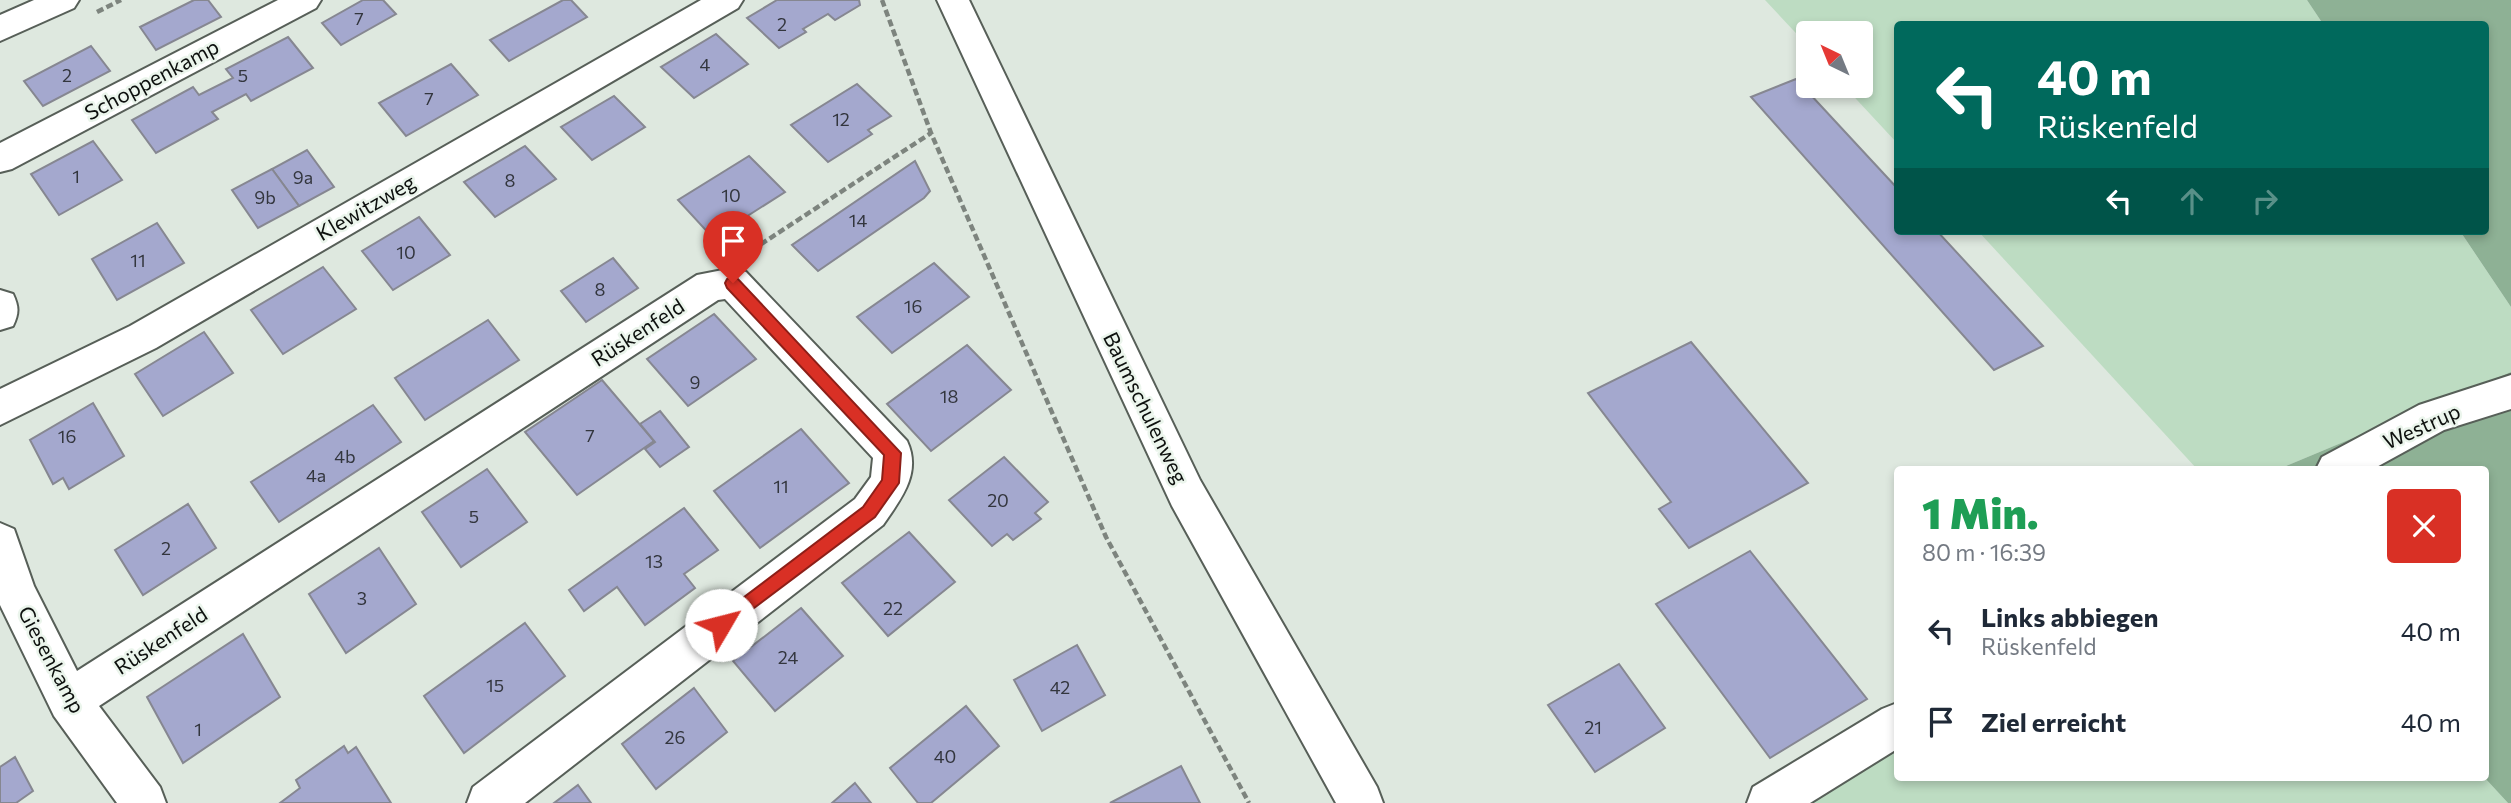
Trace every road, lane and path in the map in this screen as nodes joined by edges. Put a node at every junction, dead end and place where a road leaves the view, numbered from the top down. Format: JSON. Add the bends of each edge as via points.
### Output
{"nodes":[{"id":1,"x":63,"y":0,"type":"edge"},
{"id":2,"x":305,"y":0,"type":"edge"},
{"id":3,"x":727,"y":0,"type":"edge"},
{"id":4,"x":882,"y":0,"type":"edge"},
{"id":5,"x":953,"y":0,"type":"edge"},
{"id":6,"x":0,"y":29,"type":"edge"},
{"id":7,"x":930,"y":133,"type":"junction"},
{"id":8,"x":0,"y":159,"type":"edge"},
{"id":9,"x":733,"y":283,"type":"junction"},
{"id":10,"x":0,"y":305,"type":"edge"},
{"id":11,"x":0,"y":315,"type":"edge"},
{"id":12,"x":2511,"y":392,"type":"edge"},
{"id":13,"x":0,"y":408,"type":"edge"},
{"id":14,"x":2341,"y":466,"type":"edge"},
{"id":15,"x":0,"y":542,"type":"edge"},
{"id":16,"x":69,"y":701,"type":"junction"},
{"id":17,"x":1894,"y":726,"type":"edge"},
{"id":18,"x":144,"y":803,"type":"edge"},
{"id":19,"x":489,"y":803,"type":"edge"},
{"id":20,"x":1249,"y":803,"type":"edge"},
{"id":21,"x":1362,"y":803,"type":"edge"},
{"id":22,"x":1769,"y":803,"type":"edge"}],
"edges":[{"from":1,"to":6,"type":"street"},
{"from":2,"to":8,"type":"street","name":"Schoppenkamp"},
{"from":3,"to":13,"type":"street","name":"Klewitzweg","via":[[143,337]]},
{"from":4,"to":7,"type":"path"},
{"from":5,"to":21,"type":"street","name":"Baumschulenweg","via":[[1186,493]]},
{"from":7,"to":9,"type":"path","via":[[748,252]]},
{"from":7,"to":20,"type":"path","via":[[1106,537]]},
{"from":9,"to":16,"type":"street","name":"Rüskenfeld","via":[[710,286]]},
{"from":9,"to":19,"type":"street","via":[[893,453],[890,483],[869,512]]},
{"from":10,"to":11,"type":"street"},
{"from":12,"to":14,"type":"street","name":"Westrup","via":[[2433,416]]},
{"from":15,"to":16,"type":"street","name":"Giesenkamp","via":[[14,590]]},
{"from":16,"to":18,"type":"street","name":"Giesenkamp"},
{"from":17,"to":22,"type":"street"}]}
